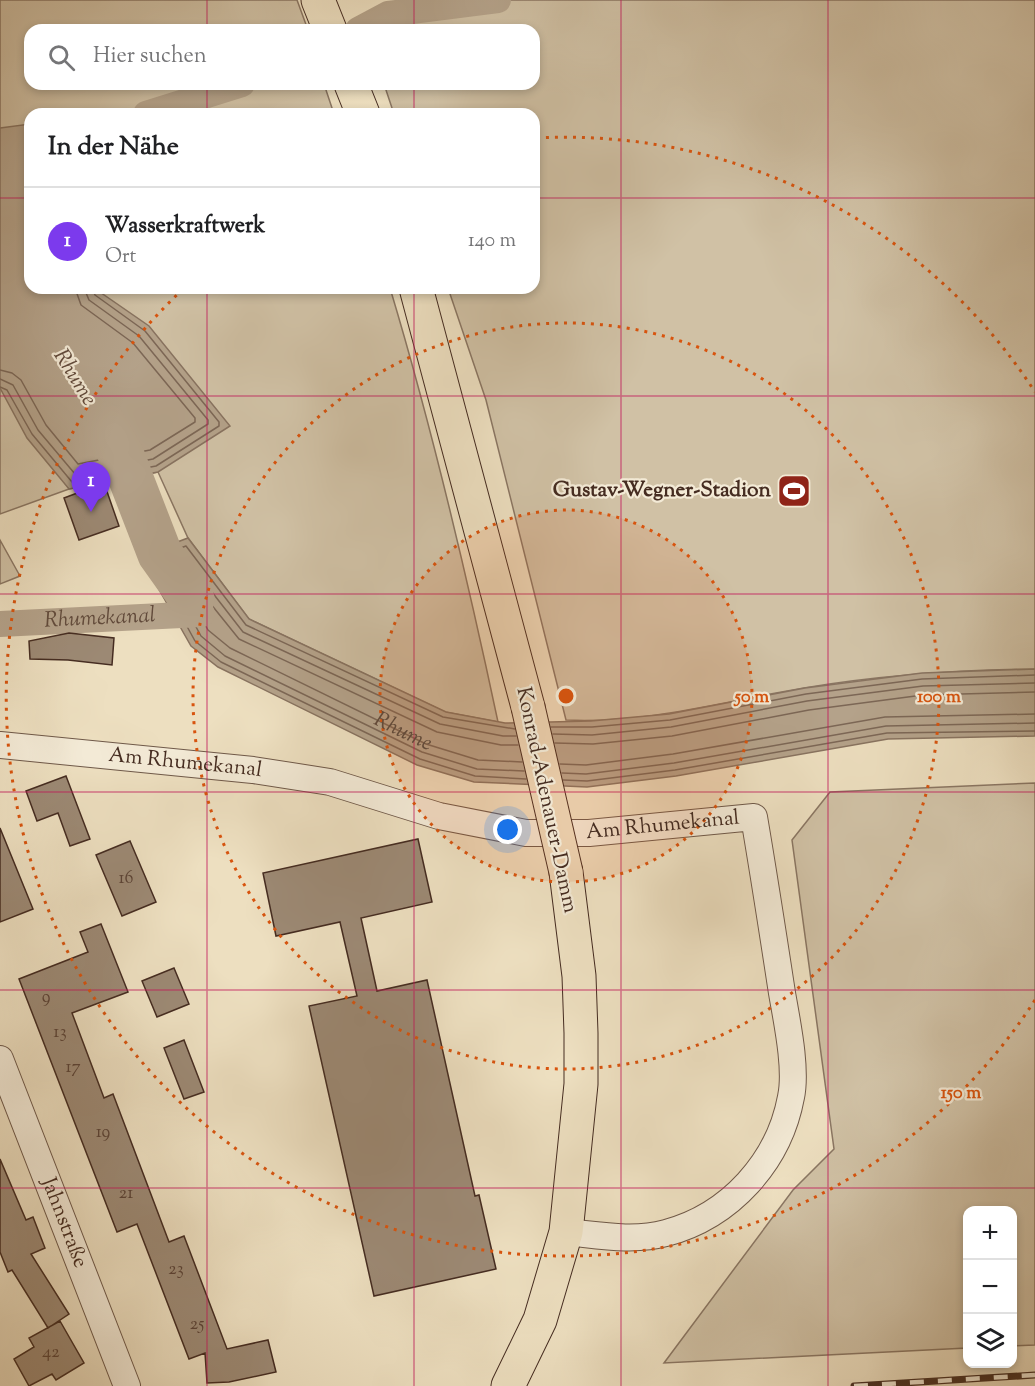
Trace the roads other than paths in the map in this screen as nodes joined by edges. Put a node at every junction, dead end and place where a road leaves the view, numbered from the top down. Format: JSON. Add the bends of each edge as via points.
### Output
{"nodes":[{"id":1,"x":318,"y":0,"type":"edge"},
{"id":2,"x":328,"y":24,"type":"edge"},
{"id":3,"x":353,"y":90,"type":"edge"},
{"id":4,"x":361,"y":108,"type":"edge"},
{"id":5,"x":418,"y":294,"type":"edge"},
{"id":6,"x":0,"y":745,"type":"edge"},
{"id":7,"x":0,"y":1059,"type":"edge"},
{"id":8,"x":566,"y":1232,"type":"junction"},
{"id":9,"x":127,"y":1386,"type":"edge"},
{"id":10,"x":508,"y":1386,"type":"edge"}],
"edges":[{"from":1,"to":2,"type":"main road"},
{"from":3,"to":4,"type":"main road"},
{"from":5,"to":8,"type":"main road","name":"Konrad-Adenauer-Damm","bridge":true,"via":[[528,706],[566,873],[579,976],[581,1053]]},
{"from":6,"to":8,"type":"street","name":"Am Rhumekanal","via":[[242,769],[330,782],[439,816],[526,833],[589,833],[754,817],[790,1045],[792,1096],[776,1145],[740,1194],[702,1220],[664,1234],[626,1238]]},
{"from":7,"to":9,"type":"street","name":"Jahnstraße"},
{"from":8,"to":10,"type":"main road","name":"Konrad-Adenauer-Damm","via":[[540,1320]]}]}
